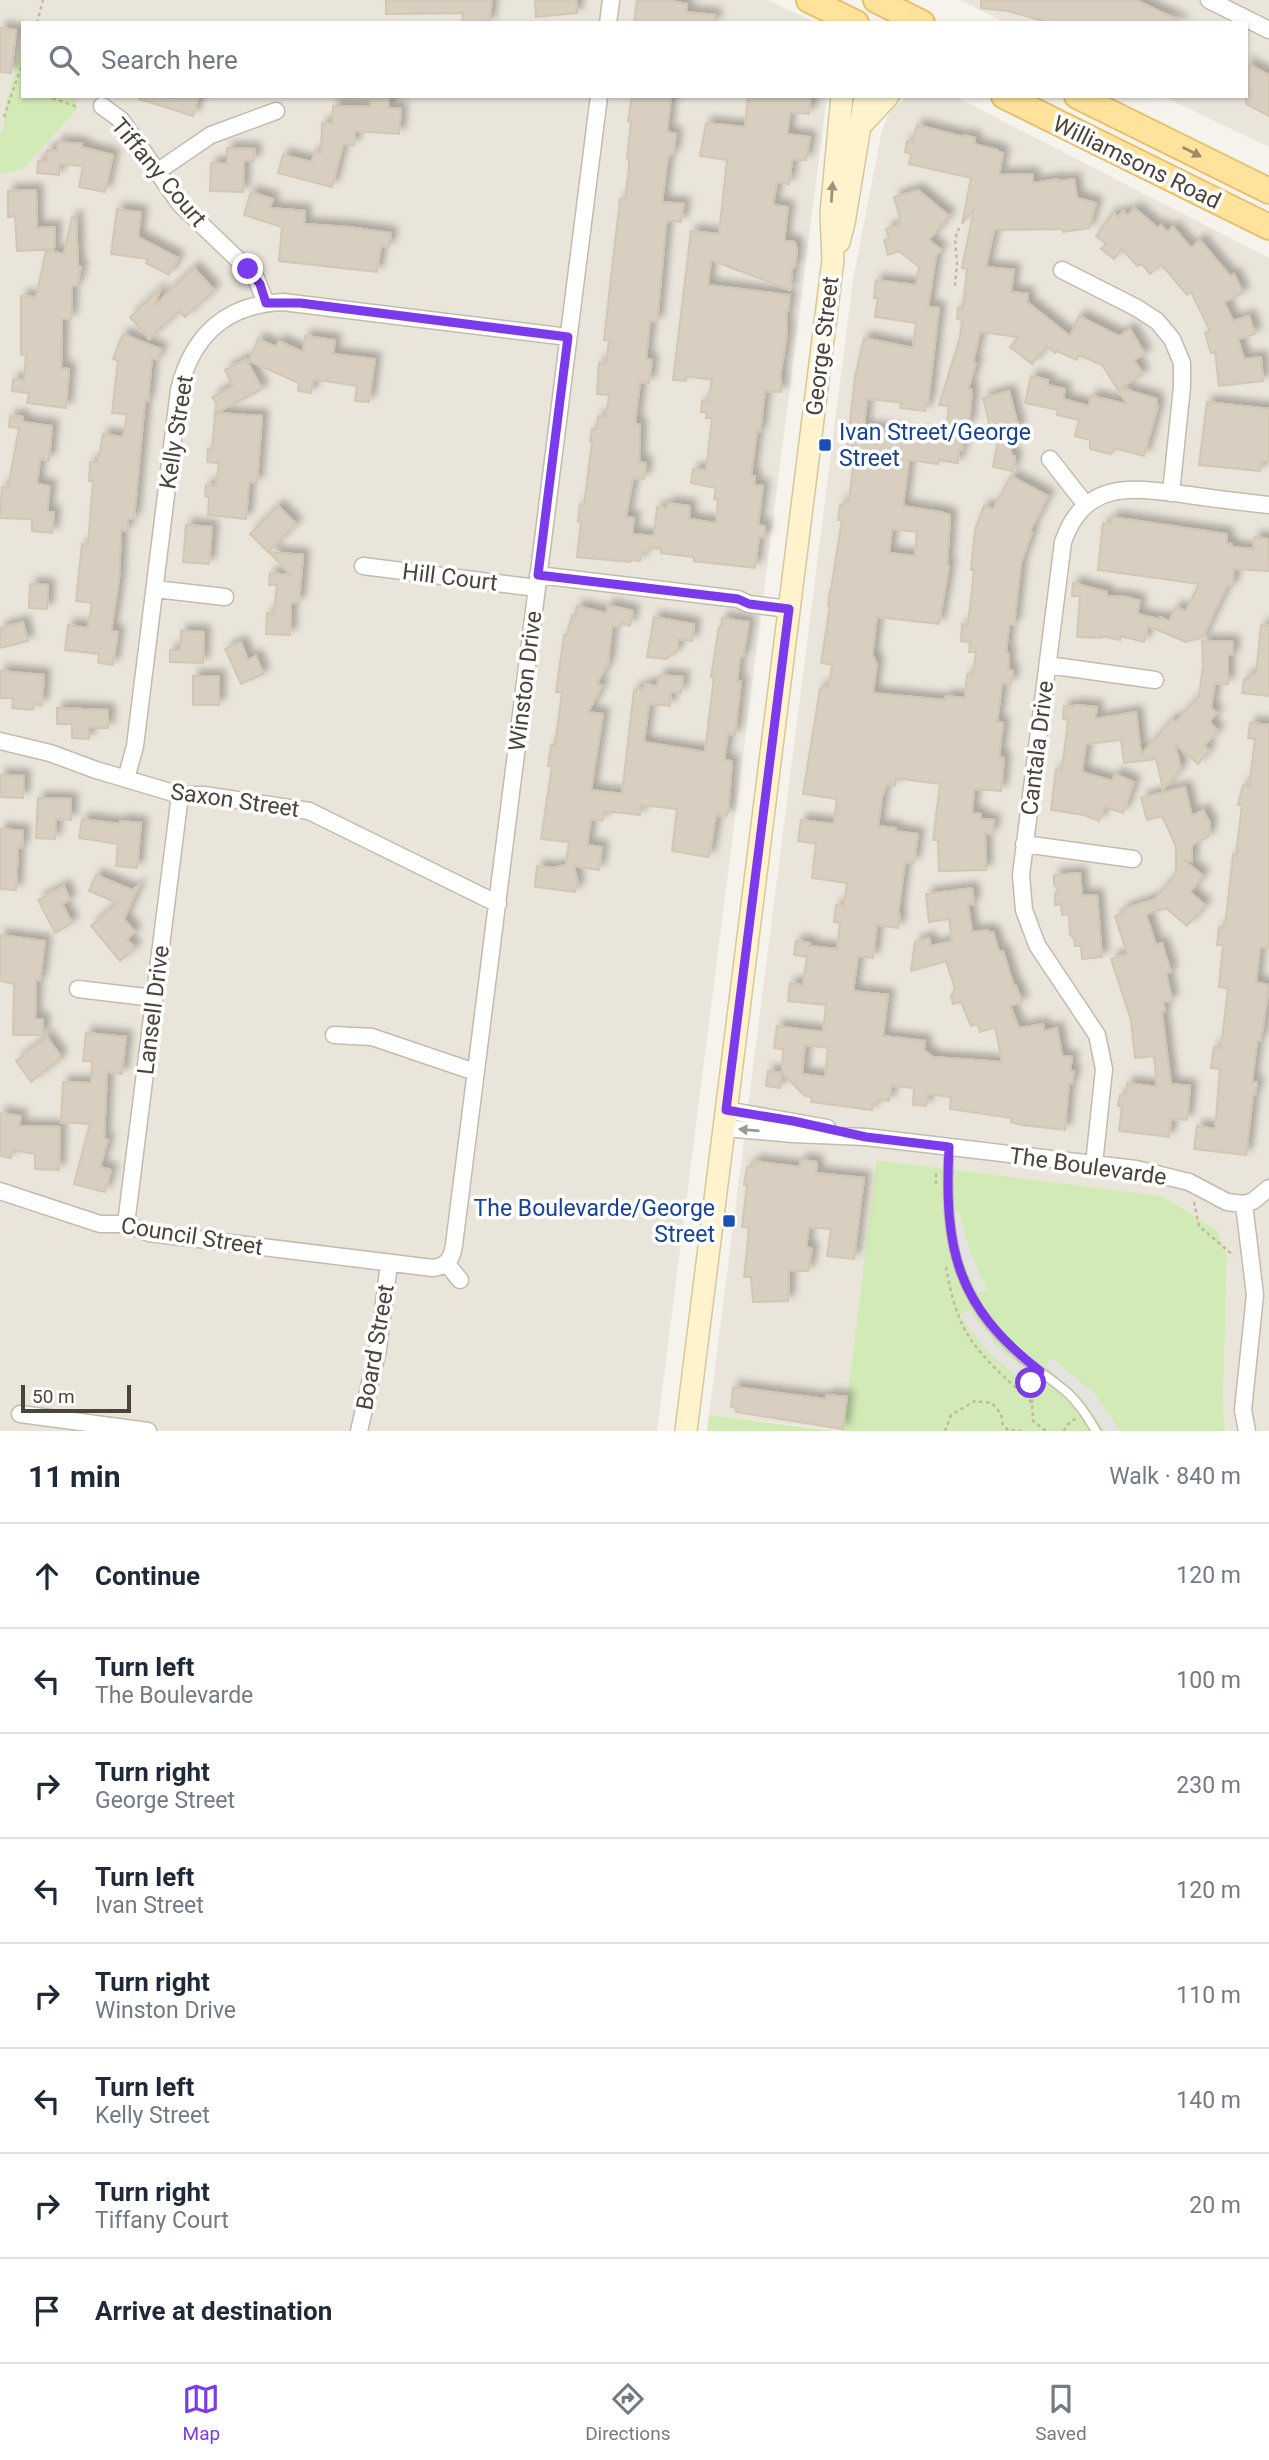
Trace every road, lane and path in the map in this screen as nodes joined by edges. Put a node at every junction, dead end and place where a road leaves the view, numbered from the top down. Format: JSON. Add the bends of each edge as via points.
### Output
{"nodes":[{"id":1,"x":43,"y":0,"type":"edge"},
{"id":2,"x":611,"y":0,"type":"edge"},
{"id":3,"x":809,"y":0,"type":"edge"},
{"id":4,"x":876,"y":0,"type":"edge"},
{"id":5,"x":1209,"y":0,"type":"edge"},
{"id":6,"x":857,"y":18,"type":"edge"},
{"id":7,"x":38,"y":21,"type":"edge"},
{"id":8,"x":608,"y":21,"type":"edge"},
{"id":9,"x":918,"y":21,"type":"edge"},
{"id":10,"x":1269,"y":30,"type":"edge"},
{"id":11,"x":21,"y":71,"type":"edge"},
{"id":12,"x":52,"y":98,"type":"edge"},
{"id":13,"x":598,"y":98,"type":"edge"},
{"id":14,"x":842,"y":98,"type":"edge"},
{"id":15,"x":864,"y":98,"type":"edge"},
{"id":16,"x":886,"y":98,"type":"edge"},
{"id":17,"x":1008,"y":98,"type":"edge"},
{"id":18,"x":1081,"y":98,"type":"edge"},
{"id":19,"x":102,"y":106,"type":"dead end"},
{"id":20,"x":78,"y":107,"type":"dead end"},
{"id":21,"x":276,"y":111,"type":"dead end"},
{"id":22,"x":4,"y":117,"type":"dead end"},
{"id":23,"x":861,"y":125,"type":"junction"},
{"id":24,"x":159,"y":171,"type":"junction"},
{"id":25,"x":1269,"y":191,"type":"edge"},
{"id":26,"x":1269,"y":227,"type":"edge"},
{"id":27,"x":959,"y":228,"type":"dead end"},
{"id":28,"x":833,"y":260,"type":"junction"},
{"id":29,"x":1062,"y":270,"type":"dead end"},
{"id":30,"x":955,"y":286,"type":"dead end"},
{"id":31,"x":266,"y":303,"type":"junction"},
{"id":32,"x":568,"y":337,"type":"junction"},
{"id":33,"x":1050,"y":459,"type":"dead end"},
{"id":34,"x":1171,"y":493,"type":"junction"},
{"id":35,"x":1086,"y":505,"type":"junction"},
{"id":36,"x":1269,"y":505,"type":"edge"},
{"id":37,"x":363,"y":566,"type":"dead end"},
{"id":38,"x":538,"y":581,"type":"junction"},
{"id":39,"x":155,"y":589,"type":"junction"},
{"id":40,"x":225,"y":597,"type":"dead end"},
{"id":41,"x":790,"y":605,"type":"junction"},
{"id":42,"x":1048,"y":665,"type":"junction"},
{"id":43,"x":1155,"y":680,"type":"dead end"},
{"id":44,"x":0,"y":741,"type":"edge"},
{"id":45,"x":126,"y":779,"type":"junction"},
{"id":46,"x":180,"y":795,"type":"junction"},
{"id":47,"x":1024,"y":844,"type":"junction"},
{"id":48,"x":1133,"y":859,"type":"dead end"},
{"id":49,"x":498,"y":904,"type":"junction"},
{"id":50,"x":78,"y":989,"type":"dead end"},
{"id":51,"x":154,"y":998,"type":"junction"},
{"id":52,"x":334,"y":1035,"type":"dead end"},
{"id":53,"x":475,"y":1072,"type":"junction"},
{"id":54,"x":725,"y":1119,"type":"junction"},
{"id":55,"x":949,"y":1147,"type":"junction"},
{"id":56,"x":1094,"y":1164,"type":"junction"},
{"id":57,"x":1189,"y":1182,"type":"junction"},
{"id":58,"x":1269,"y":1188,"type":"edge"},
{"id":59,"x":0,"y":1191,"type":"edge"},
{"id":60,"x":1244,"y":1204,"type":"junction"},
{"id":61,"x":127,"y":1224,"type":"junction"},
{"id":62,"x":389,"y":1264,"type":"junction"},
{"id":63,"x":447,"y":1264,"type":"junction"},
{"id":64,"x":1253,"y":1269,"type":"junction"},
{"id":65,"x":460,"y":1280,"type":"dead end"},
{"id":66,"x":1040,"y":1371,"type":"junction"},
{"id":67,"x":1032,"y":1404,"type":"dead end"},
{"id":68,"x":1085,"y":1413,"type":"junction"},
{"id":69,"x":20,"y":1414,"type":"dead end"},
{"id":70,"x":148,"y":1431,"type":"edge"},
{"id":71,"x":359,"y":1431,"type":"edge"},
{"id":72,"x":686,"y":1431,"type":"edge"},
{"id":73,"x":945,"y":1431,"type":"edge"},
{"id":74,"x":1021,"y":1431,"type":"edge"},
{"id":75,"x":1064,"y":1431,"type":"edge"},
{"id":76,"x":1096,"y":1431,"type":"edge"},
{"id":77,"x":1247,"y":1431,"type":"edge"}],
"edges":[{"from":1,"to":7,"type":"path"},
{"from":2,"to":8,"type":"street"},
{"from":3,"to":6,"type":"main road"},
{"from":4,"to":6,"type":"main road"},
{"from":4,"to":9,"type":"main road"},
{"from":5,"to":10,"type":"street"},
{"from":11,"to":22,"type":"path"},
{"from":12,"to":20,"type":"path"},
{"from":13,"to":32,"type":"street","name":"Winston Drive"},
{"from":28,"to":14,"type":"main road","name":"George Street","one_way":true,"via":[[831,213]]},
{"from":15,"to":23,"type":"main road","name":"George Street"},
{"from":16,"to":23,"type":"main road"},
{"from":17,"to":26,"type":"main road","name":"Williamsons Road"},
{"from":18,"to":25,"type":"main road","name":"Williamsons Road","one_way":true},
{"from":19,"to":24,"type":"street","name":"Tiffany Court","via":[[121,120]]},
{"from":21,"to":24,"type":"street","via":[[211,135]]},
{"from":23,"to":28,"type":"main road","name":"George Street"},
{"from":24,"to":31,"type":"street","name":"Tiffany Court","via":[[180,204],[255,276]]},
{"from":27,"to":30,"type":"path"},
{"from":28,"to":41,"type":"main road","name":"George Street"},
{"from":29,"to":34,"type":"street","via":[[1137,308],[1157,321],[1172,339],[1182,363],[1182,387]]},
{"from":31,"to":32,"type":"street","name":"Kelly Street","via":[[300,303]]},
{"from":31,"to":39,"type":"street","name":"Kelly Street","via":[[217,324],[184,369]]},
{"from":32,"to":38,"type":"street","name":"Winston Drive"},
{"from":33,"to":35,"type":"street"},
{"from":34,"to":35,"type":"street","via":[[1113,491]]},
{"from":34,"to":36,"type":"street"},
{"from":35,"to":42,"type":"street","name":"Cantala Drive","via":[[1063,542]]},
{"from":37,"to":38,"type":"street","name":"Hill Court"},
{"from":38,"to":41,"type":"street","name":"Hill Court"},
{"from":38,"to":49,"type":"street","name":"Winston Drive"},
{"from":39,"to":40,"type":"street"},
{"from":39,"to":45,"type":"street","name":"Kelly Street","via":[[135,746]]},
{"from":41,"to":54,"type":"main road","name":"George Street"},
{"from":42,"to":43,"type":"street"},
{"from":42,"to":47,"type":"street","name":"Cantala Drive"},
{"from":44,"to":45,"type":"street","name":"Saxon Street"},
{"from":45,"to":46,"type":"street","name":"Saxon Street"},
{"from":46,"to":49,"type":"street","name":"Saxon Street","via":[[309,811]]},
{"from":46,"to":51,"type":"street","name":"Lansell Drive"},
{"from":47,"to":48,"type":"street"},
{"from":47,"to":56,"type":"street","name":"Cantala Drive","via":[[1021,875],[1029,927],[1055,975],[1097,1035],[1104,1069]]},
{"from":49,"to":53,"type":"street","name":"Winston Drive"},
{"from":50,"to":51,"type":"street"},
{"from":51,"to":61,"type":"street","name":"Lansell Drive"},
{"from":52,"to":53,"type":"street","via":[[372,1037]]},
{"from":53,"to":63,"type":"street","name":"Winston Drive","via":[[453,1254]]},
{"from":54,"to":55,"type":"street","name":"The Boulevarde","via":[[793,1134]]},
{"from":54,"to":72,"type":"main road","name":"George Street"},
{"from":55,"to":56,"type":"street","name":"The Boulevarde"},
{"from":55,"to":66,"type":"lane","via":[[952,1247],[970,1294],[990,1326]]},
{"from":56,"to":57,"type":"street","name":"The Boulevarde"},
{"from":57,"to":60,"type":"street","name":"The Boulevarde","via":[[1227,1202]]},
{"from":57,"to":64,"type":"path","via":[[1199,1226]]},
{"from":58,"to":60,"type":"street"},
{"from":59,"to":61,"type":"street","name":"Council Street","via":[[100,1224]]},
{"from":60,"to":64,"type":"street"},
{"from":61,"to":62,"type":"street","name":"Council Street","via":[[149,1233]]},
{"from":62,"to":63,"type":"street","via":[[433,1268]]},
{"from":62,"to":71,"type":"street","name":"Board Street","via":[[378,1349]]},
{"from":63,"to":65,"type":"street"},
{"from":64,"to":77,"type":"street","via":[[1255,1294],[1243,1410]]},
{"from":66,"to":67,"type":"path","via":[[1031,1383]]},
{"from":66,"to":68,"type":"lane"},
{"from":68,"to":75,"type":"path"},
{"from":68,"to":76,"type":"lane"},
{"from":69,"to":70,"type":"street"},
{"from":73,"to":74,"type":"path","via":[[951,1415],[975,1401],[992,1403],[1008,1430]]}]}
